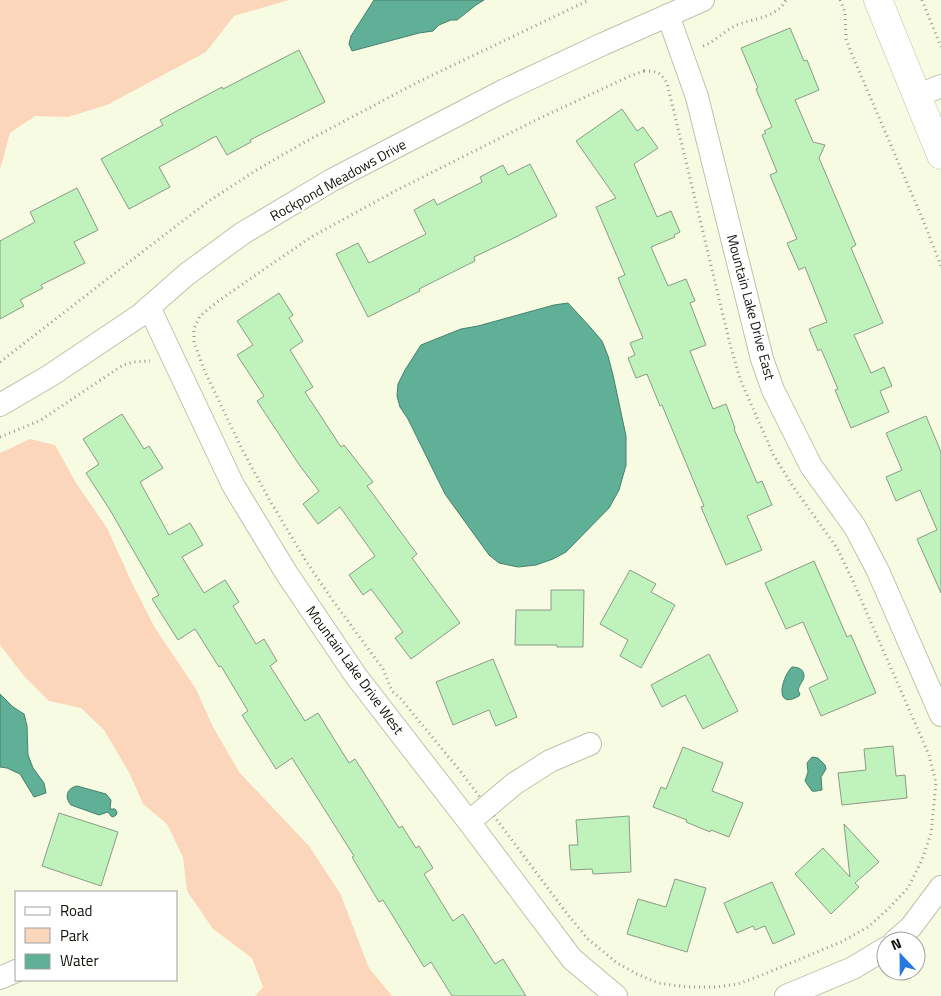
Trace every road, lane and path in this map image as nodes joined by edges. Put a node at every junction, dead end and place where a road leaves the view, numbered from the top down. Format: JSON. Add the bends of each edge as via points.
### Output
{"nodes":[{"id":1,"x":589,"y":0,"type":"edge"},
{"id":2,"x":703,"y":0,"type":"edge"},
{"id":3,"x":786,"y":0,"type":"edge"},
{"id":4,"x":840,"y":0,"type":"edge"},
{"id":5,"x":878,"y":0,"type":"edge"},
{"id":6,"x":922,"y":0,"type":"edge"},
{"id":7,"x":668,"y":15,"type":"junction"},
{"id":8,"x":941,"y":46,"type":"edge"},
{"id":9,"x":683,"y":57,"type":"junction"},
{"id":10,"x":941,"y":86,"type":"edge"},
{"id":11,"x":916,"y":96,"type":"junction"},
{"id":12,"x":941,"y":155,"type":"edge"},
{"id":13,"x":941,"y":266,"type":"edge"},
{"id":14,"x":149,"y":308,"type":"junction"},
{"id":15,"x":194,"y":338,"type":"junction"},
{"id":16,"x":169,"y":350,"type":"junction"},
{"id":17,"x":0,"y":362,"type":"edge"},
{"id":18,"x":0,"y":405,"type":"edge"},
{"id":19,"x":0,"y":437,"type":"edge"},
{"id":20,"x":941,"y":715,"type":"edge"},
{"id":21,"x":590,"y":744,"type":"dead end"},
{"id":22,"x":487,"y":806,"type":"junction"},
{"id":23,"x":469,"y":822,"type":"junction"},
{"id":24,"x":941,"y":887,"type":"edge"},
{"id":25,"x":906,"y":931,"type":"edge"},
{"id":26,"x":876,"y":954,"type":"edge"},
{"id":27,"x":15,"y":971,"type":"edge"},
{"id":28,"x":0,"y":978,"type":"edge"},
{"id":29,"x":616,"y":996,"type":"edge"},
{"id":30,"x":786,"y":996,"type":"edge"}],
"edges":[{"from":1,"to":17,"type":"path","via":[[420,81],[255,171],[209,201]]},
{"from":2,"to":7,"type":"street","name":"Rockpond Meadows Drive"},
{"from":3,"to":9,"type":"path","via":[[778,11],[737,25]]},
{"from":4,"to":13,"type":"path","via":[[845,12],[846,39]]},
{"from":5,"to":11,"type":"street"},
{"from":6,"to":8,"type":"path"},
{"from":7,"to":9,"type":"street","name":"Mountain Lake Drive East"},
{"from":7,"to":14,"type":"street","name":"Rockpond Meadows Drive","via":[[505,90],[332,180],[243,233],[187,274]]},
{"from":9,"to":20,"type":"street","name":"Mountain Lake Drive East","via":[[697,97],[762,359],[773,390],[811,466],[855,527],[878,571]]},
{"from":10,"to":11,"type":"street"},
{"from":11,"to":12,"type":"street"},
{"from":14,"to":16,"type":"street","name":"Mountain Lake Drive West"},
{"from":14,"to":18,"type":"street","name":"Rockpond Meadows Drive","via":[[51,375]]},
{"from":15,"to":16,"type":"path","via":[[179,342]]},
{"from":15,"to":22,"type":"path","via":[[205,372],[242,451],[306,561],[383,669],[392,691]]},
{"from":15,"to":22,"type":"path","via":[[194,328],[200,316],[217,302],[313,236],[397,190],[630,76],[653,71],[660,73],[667,83],[740,379],[773,454],[837,548],[926,746],[936,782],[931,833],[908,888],[868,927],[841,942],[738,984],[688,987],[658,983],[637,974],[617,963],[588,939]]},
{"from":16,"to":19,"type":"path","via":[[157,360],[123,365],[41,420]]},
{"from":16,"to":23,"type":"street","name":"Mountain Lake Drive West","via":[[233,485],[287,574],[356,676]]},
{"from":21,"to":22,"type":"street","via":[[550,761]]},
{"from":22,"to":23,"type":"street"},
{"from":23,"to":29,"type":"street","name":"Mountain Lake Drive West","via":[[572,959]]},
{"from":24,"to":25,"type":"street"},
{"from":26,"to":30,"type":"street","via":[[853,968]]},
{"from":27,"to":28,"type":"street"}]}
